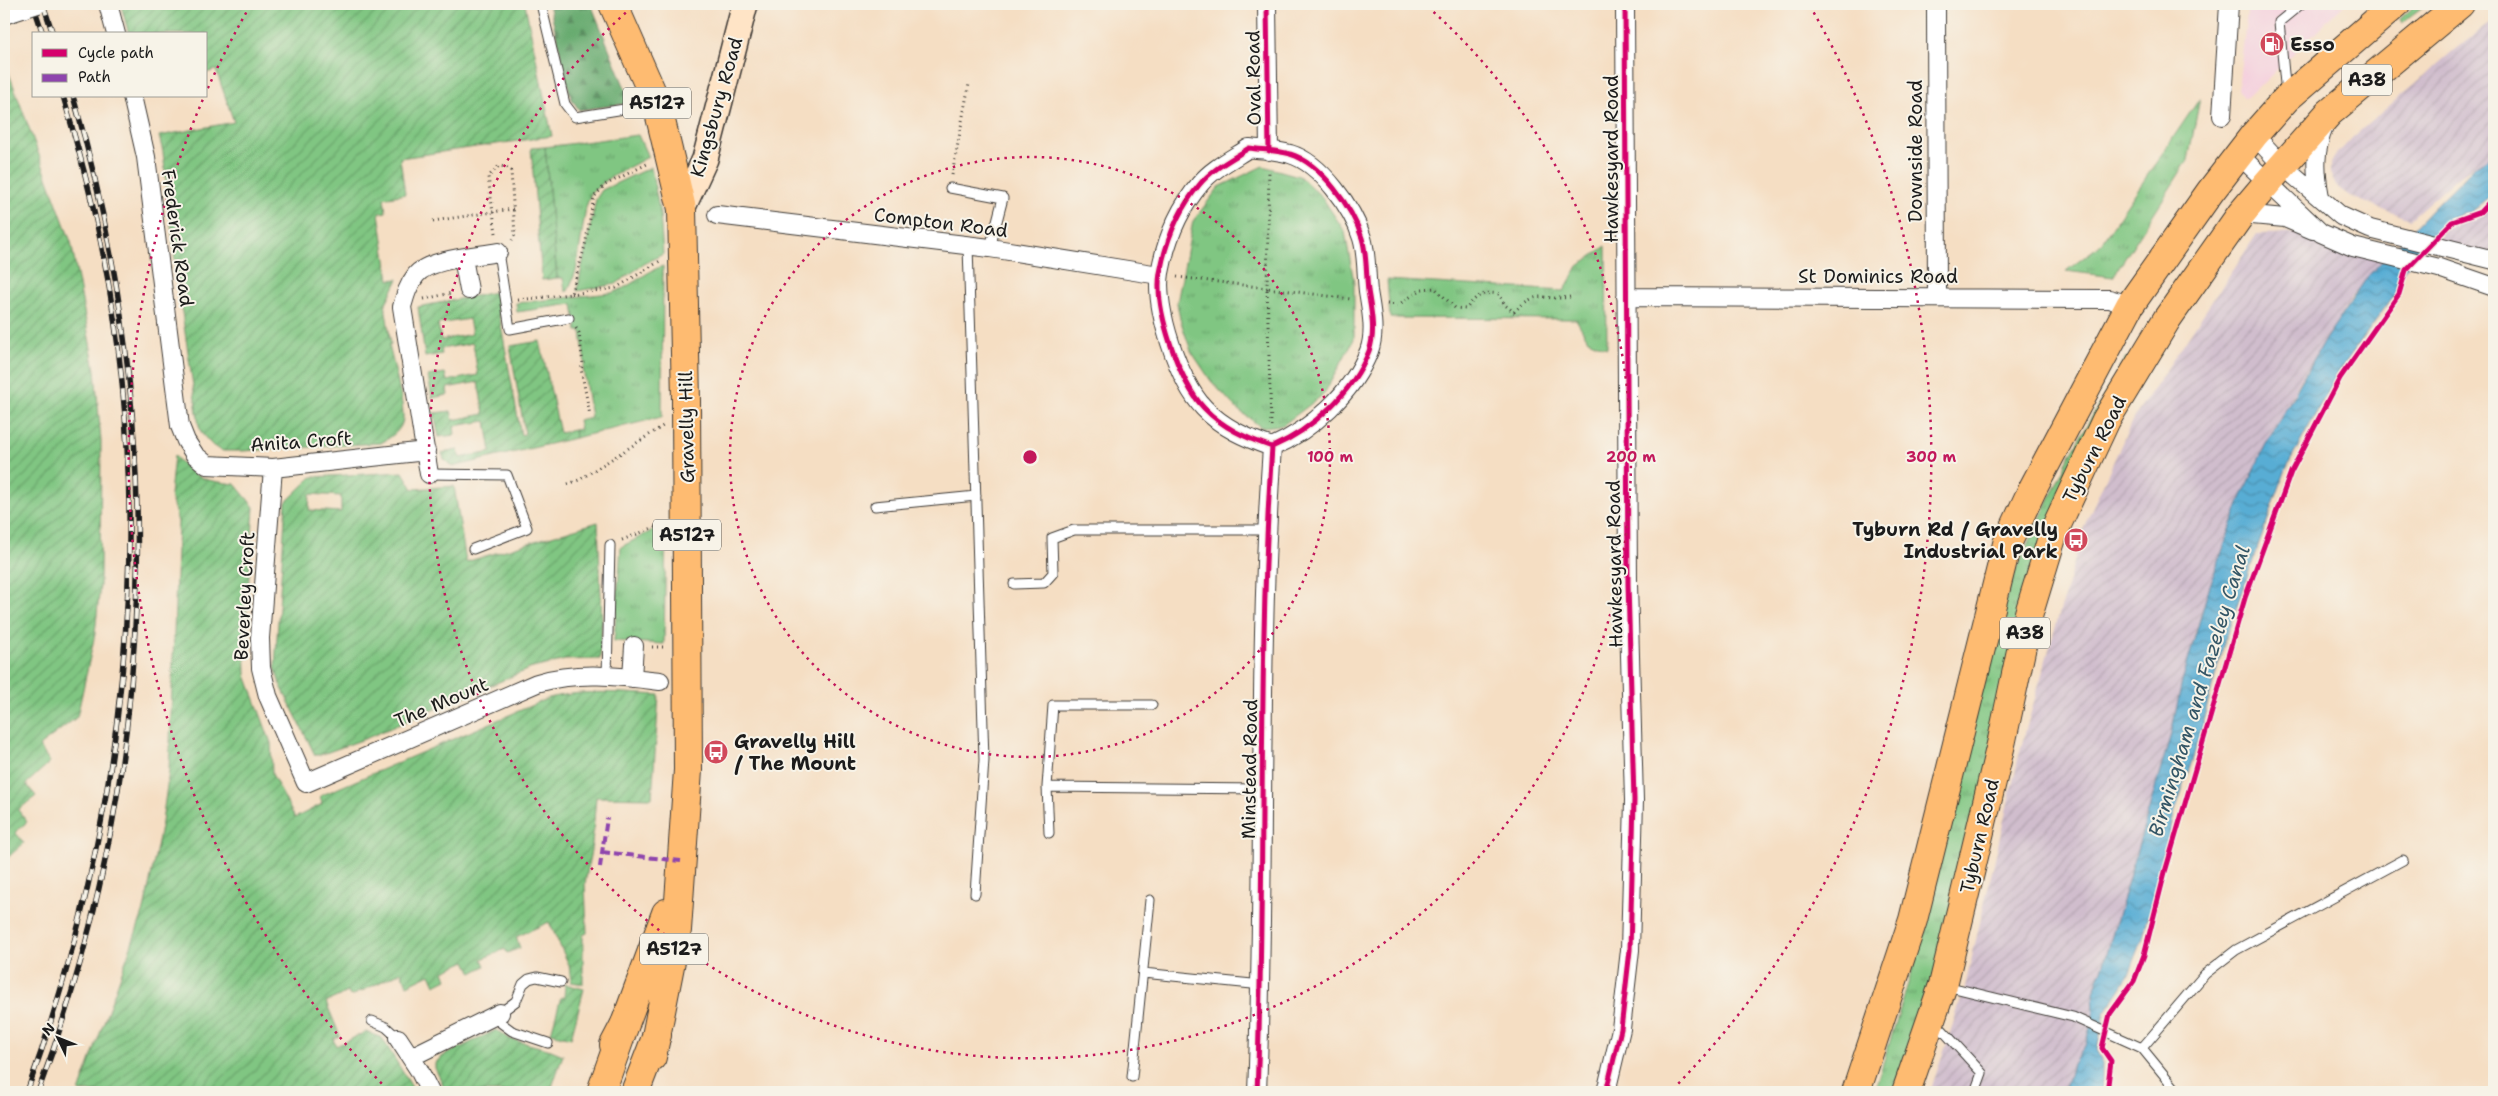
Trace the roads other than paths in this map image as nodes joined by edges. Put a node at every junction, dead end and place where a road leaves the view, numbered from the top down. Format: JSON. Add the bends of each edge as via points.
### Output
{"nodes":[{"id":1,"x":38,"y":4,"type":"edge"},
{"id":2,"x":108,"y":4,"type":"edge"},
{"id":3,"x":541,"y":4,"type":"edge"},
{"id":4,"x":613,"y":4,"type":"edge"},
{"id":5,"x":745,"y":4,"type":"edge"},
{"id":6,"x":1268,"y":4,"type":"edge"},
{"id":7,"x":1625,"y":4,"type":"edge"},
{"id":8,"x":1936,"y":4,"type":"edge"},
{"id":9,"x":2229,"y":4,"type":"edge"},
{"id":10,"x":2301,"y":4,"type":"edge"},
{"id":11,"x":2396,"y":4,"type":"edge"},
{"id":12,"x":2460,"y":4,"type":"edge"},
{"id":13,"x":4,"y":15,"type":"edge"},
{"id":14,"x":115,"y":32,"type":"edge"},
{"id":15,"x":132,"y":98,"type":"edge"},
{"id":16,"x":2286,"y":99,"type":"junction"},
{"id":17,"x":657,"y":104,"type":"junction"},
{"id":18,"x":2330,"y":113,"type":"junction"},
{"id":19,"x":2222,"y":116,"type":"dead end"},
{"id":20,"x":2246,"y":145,"type":"junction"},
{"id":21,"x":1269,"y":152,"type":"junction"},
{"id":22,"x":2275,"y":174,"type":"junction"},
{"id":23,"x":950,"y":188,"type":"road end"},
{"id":24,"x":2320,"y":197,"type":"junction"},
{"id":25,"x":682,"y":209,"type":"junction"},
{"id":26,"x":2242,"y":214,"type":"junction"},
{"id":27,"x":716,"y":216,"type":"dead end"},
{"id":28,"x":2321,"y":233,"type":"junction"},
{"id":29,"x":968,"y":246,"type":"junction"},
{"id":30,"x":990,"y":248,"type":"junction"},
{"id":31,"x":498,"y":252,"type":"joint"},
{"id":32,"x":463,"y":258,"type":"junction"},
{"id":33,"x":2494,"y":260,"type":"edge"},
{"id":34,"x":1159,"y":275,"type":"junction"},
{"id":35,"x":2494,"y":287,"type":"edge"},
{"id":36,"x":469,"y":290,"type":"dead end"},
{"id":37,"x":1626,"y":297,"type":"junction"},
{"id":38,"x":1937,"y":297,"type":"junction"},
{"id":39,"x":2130,"y":305,"type":"junction"},
{"id":40,"x":569,"y":318,"type":"road end"},
{"id":41,"x":176,"y":387,"type":"joint"},
{"id":42,"x":1272,"y":447,"type":"junction"},
{"id":43,"x":426,"y":451,"type":"junction"},
{"id":44,"x":273,"y":468,"type":"junction"},
{"id":45,"x":429,"y":474,"type":"joint"},
{"id":46,"x":976,"y":496,"type":"junction"},
{"id":47,"x":875,"y":506,"type":"dead end"},
{"id":48,"x":1266,"y":530,"type":"junction"},
{"id":49,"x":610,"y":545,"type":"road end"},
{"id":50,"x":473,"y":549,"type":"dead end"},
{"id":51,"x":1014,"y":584,"type":"dead end"},
{"id":52,"x":634,"y":646,"type":"dead end"},
{"id":53,"x":607,"y":677,"type":"junction"},
{"id":54,"x":632,"y":678,"type":"junction"},
{"id":55,"x":660,"y":680,"type":"dead end"},
{"id":56,"x":1152,"y":705,"type":"dead end"},
{"id":57,"x":291,"y":751,"type":"joint"},
{"id":58,"x":1047,"y":787,"type":"junction"},
{"id":59,"x":1264,"y":789,"type":"junction"},
{"id":60,"x":1049,"y":833,"type":"dead end"},
{"id":61,"x":2403,"y":860,"type":"dead end"},
{"id":62,"x":682,"y":861,"type":"junction"},
{"id":63,"x":974,"y":894,"type":"dead end"},
{"id":64,"x":1150,"y":900,"type":"dead end"},
{"id":65,"x":1143,"y":973,"type":"junction"},
{"id":66,"x":561,"y":982,"type":"dead end"},
{"id":67,"x":1262,"y":985,"type":"junction"},
{"id":68,"x":1943,"y":985,"type":"junction"},
{"id":69,"x":496,"y":1015,"type":"junction"},
{"id":70,"x":1932,"y":1018,"type":"junction"},
{"id":71,"x":372,"y":1021,"type":"dead end"},
{"id":72,"x":625,"y":1024,"type":"junction"},
{"id":73,"x":657,"y":1035,"type":"junction"},
{"id":74,"x":398,"y":1038,"type":"joint"},
{"id":75,"x":548,"y":1043,"type":"dead end"},
{"id":76,"x":2142,"y":1048,"type":"junction"},
{"id":77,"x":411,"y":1057,"type":"junction"},
{"id":78,"x":1132,"y":1077,"type":"dead end"},
{"id":79,"x":430,"y":1092,"type":"edge"},
{"id":80,"x":588,"y":1092,"type":"edge"},
{"id":81,"x":601,"y":1092,"type":"edge"},
{"id":82,"x":635,"y":1092,"type":"edge"},
{"id":83,"x":643,"y":1092,"type":"edge"},
{"id":84,"x":1257,"y":1092,"type":"edge"},
{"id":85,"x":1606,"y":1092,"type":"edge"},
{"id":86,"x":1856,"y":1092,"type":"edge"},
{"id":87,"x":1906,"y":1092,"type":"edge"},
{"id":88,"x":1975,"y":1092,"type":"edge"},
{"id":89,"x":2178,"y":1092,"type":"edge"}],
"edges":[{"from":1,"to":13,"type":"street","bridge":true},
{"from":2,"to":14,"type":"street"},
{"from":3,"to":17,"type":"lane","via":[[565,104],[575,117]]},
{"from":4,"to":17,"type":"main road","name":"Gravelly Hill","number":"A5127"},
{"from":5,"to":25,"type":"street","name":"Kingsbury Road","via":[[705,159]]},
{"from":6,"to":21,"type":"street","name":"Oval Road"},
{"from":7,"to":37,"type":"street","name":"Hawkesyard Road"},
{"from":8,"to":38,"type":"street","name":"Downside Road"},
{"from":9,"to":19,"type":"street"},
{"from":10,"to":16,"type":"lane","via":[[2279,22]]},
{"from":11,"to":16,"type":"main road","name":"Tyburn Road","number":"A38"},
{"from":12,"to":18,"type":"main road","name":"Tyburn Road","number":"A38"},
{"from":15,"to":41,"type":"street","name":"Frederick Road","via":[[146,157]]},
{"from":16,"to":20,"type":"main road","name":"Tyburn Road","number":"A38"},
{"from":17,"to":25,"type":"main road","name":"Gravelly Hill","number":"A5127"},
{"from":18,"to":22,"type":"main road","name":"Tyburn Road","number":"A38"},
{"from":18,"to":24,"type":"street","via":[[2315,155]]},
{"from":20,"to":22,"type":"street"},
{"from":20,"to":22,"type":"street"},
{"from":20,"to":39,"type":"main road","name":"Tyburn Road","number":"A38"},
{"from":21,"to":34,"type":"street","name":"Oval Road","via":[[1249,148],[1201,182],[1181,210],[1169,235]]},
{"from":21,"to":42,"type":"street","name":"Oval Road","via":[[1291,154],[1311,166],[1343,199],[1362,238],[1372,322],[1370,349],[1354,381],[1335,403],[1293,439]]},
{"from":22,"to":24,"type":"street"},
{"from":22,"to":26,"type":"main road","name":"Tyburn Road","number":"A38"},
{"from":22,"to":28,"type":"street"},
{"from":23,"to":30,"type":"lane","via":[[1002,198]]},
{"from":24,"to":33,"type":"street","via":[[2341,216],[2370,228]]},
{"from":25,"to":62,"type":"main road","name":"Gravelly Hill","number":"A5127","via":[[688,770]]},
{"from":26,"to":28,"type":"street","via":[[2285,218]]},
{"from":26,"to":68,"type":"main road","name":"Tyburn Road","number":"A38","via":[[2167,319],[2106,420],[2054,531],[2029,613]]},
{"from":27,"to":29,"type":"street","name":"Compton Road"},
{"from":28,"to":35,"type":"street","via":[[2353,247],[2438,268]]},
{"from":29,"to":30,"type":"street","name":"Compton Road"},
{"from":29,"to":46,"type":"lane"},
{"from":30,"to":34,"type":"street","name":"Compton Road"},
{"from":31,"to":32,"type":"street"},
{"from":31,"to":40,"type":"lane","via":[[510,330]]},
{"from":32,"to":36,"type":"street"},
{"from":32,"to":43,"type":"street","via":[[435,264],[417,273],[407,289],[402,307]]},
{"from":34,"to":42,"type":"street","name":"Oval Road","via":[[1169,344],[1187,384],[1202,407],[1244,437]]},
{"from":37,"to":38,"type":"street","name":"St Dominics Road"},
{"from":37,"to":85,"type":"street","name":"Hawkesyard Road","via":[[1634,810],[1630,950],[1621,1028]]},
{"from":38,"to":39,"type":"street","name":"St Dominics Road","via":[[2109,299]]},
{"from":39,"to":86,"type":"main road","name":"Tyburn Road","number":"A38","via":[[2007,544],[1913,920]]},
{"from":41,"to":44,"type":"street","name":"Anita Croft","via":[[180,426],[195,455],[207,465]]},
{"from":42,"to":48,"type":"street","name":"Minstead Road"},
{"from":43,"to":44,"type":"street","name":"Anita Croft"},
{"from":43,"to":45,"type":"street"},
{"from":44,"to":57,"type":"street","name":"Beverley Croft","via":[[260,638],[261,668],[268,696]]},
{"from":45,"to":50,"type":"lane","via":[[507,475],[527,528]]},
{"from":46,"to":47,"type":"lane"},
{"from":46,"to":63,"type":"lane","via":[[984,760]]},
{"from":48,"to":51,"type":"lane","via":[[1074,530],[1052,538],[1053,573],[1044,583]]},
{"from":48,"to":59,"type":"street","name":"Minstead Road"},
{"from":49,"to":53,"type":"lane"},
{"from":52,"to":54,"type":"street"},
{"from":53,"to":54,"type":"street","name":"The Mount"},
{"from":53,"to":57,"type":"street","name":"The Mount","via":[[557,677],[538,683],[306,783]]},
{"from":54,"to":55,"type":"street","name":"The Mount"},
{"from":56,"to":58,"type":"lane","via":[[1053,705]]},
{"from":58,"to":59,"type":"lane"},
{"from":58,"to":60,"type":"lane"},
{"from":59,"to":67,"type":"street","name":"Minstead Road"},
{"from":61,"to":76,"type":"lane","via":[[2236,950],[2205,974]]},
{"from":62,"to":72,"type":"main road","name":"Gravelly Hill","number":"A5127","via":[[656,944]]},
{"from":62,"to":73,"type":"main road","name":"Gravelly Hill","number":"A5127","via":[[678,930]]},
{"from":64,"to":65,"type":"lane"},
{"from":65,"to":67,"type":"lane"},
{"from":65,"to":78,"type":"lane"},
{"from":66,"to":69,"type":"lane","via":[[537,977],[529,979],[523,984],[516,1001]]},
{"from":67,"to":84,"type":"street","name":"Minstead Road"},
{"from":68,"to":70,"type":"main road","name":"Tyburn Road","number":"A38"},
{"from":68,"to":76,"type":"lane","via":[[2073,1017]]},
{"from":69,"to":75,"type":"lane","via":[[512,1031]]},
{"from":69,"to":77,"type":"street"},
{"from":70,"to":87,"type":"main road","name":"Tyburn Road","number":"A38"},
{"from":70,"to":88,"type":"lane","via":[[1982,1073]]},
{"from":71,"to":74,"type":"lane","via":[[386,1027]]},
{"from":72,"to":80,"type":"main road","name":"Gravelly Hill","number":"A5127"},
{"from":72,"to":81,"type":"main road"},
{"from":73,"to":82,"type":"main road"},
{"from":73,"to":83,"type":"main road","name":"Gravelly Hill","number":"A5127"},
{"from":74,"to":77,"type":"street"},
{"from":76,"to":89,"type":"lane"},
{"from":77,"to":79,"type":"street"}]}
